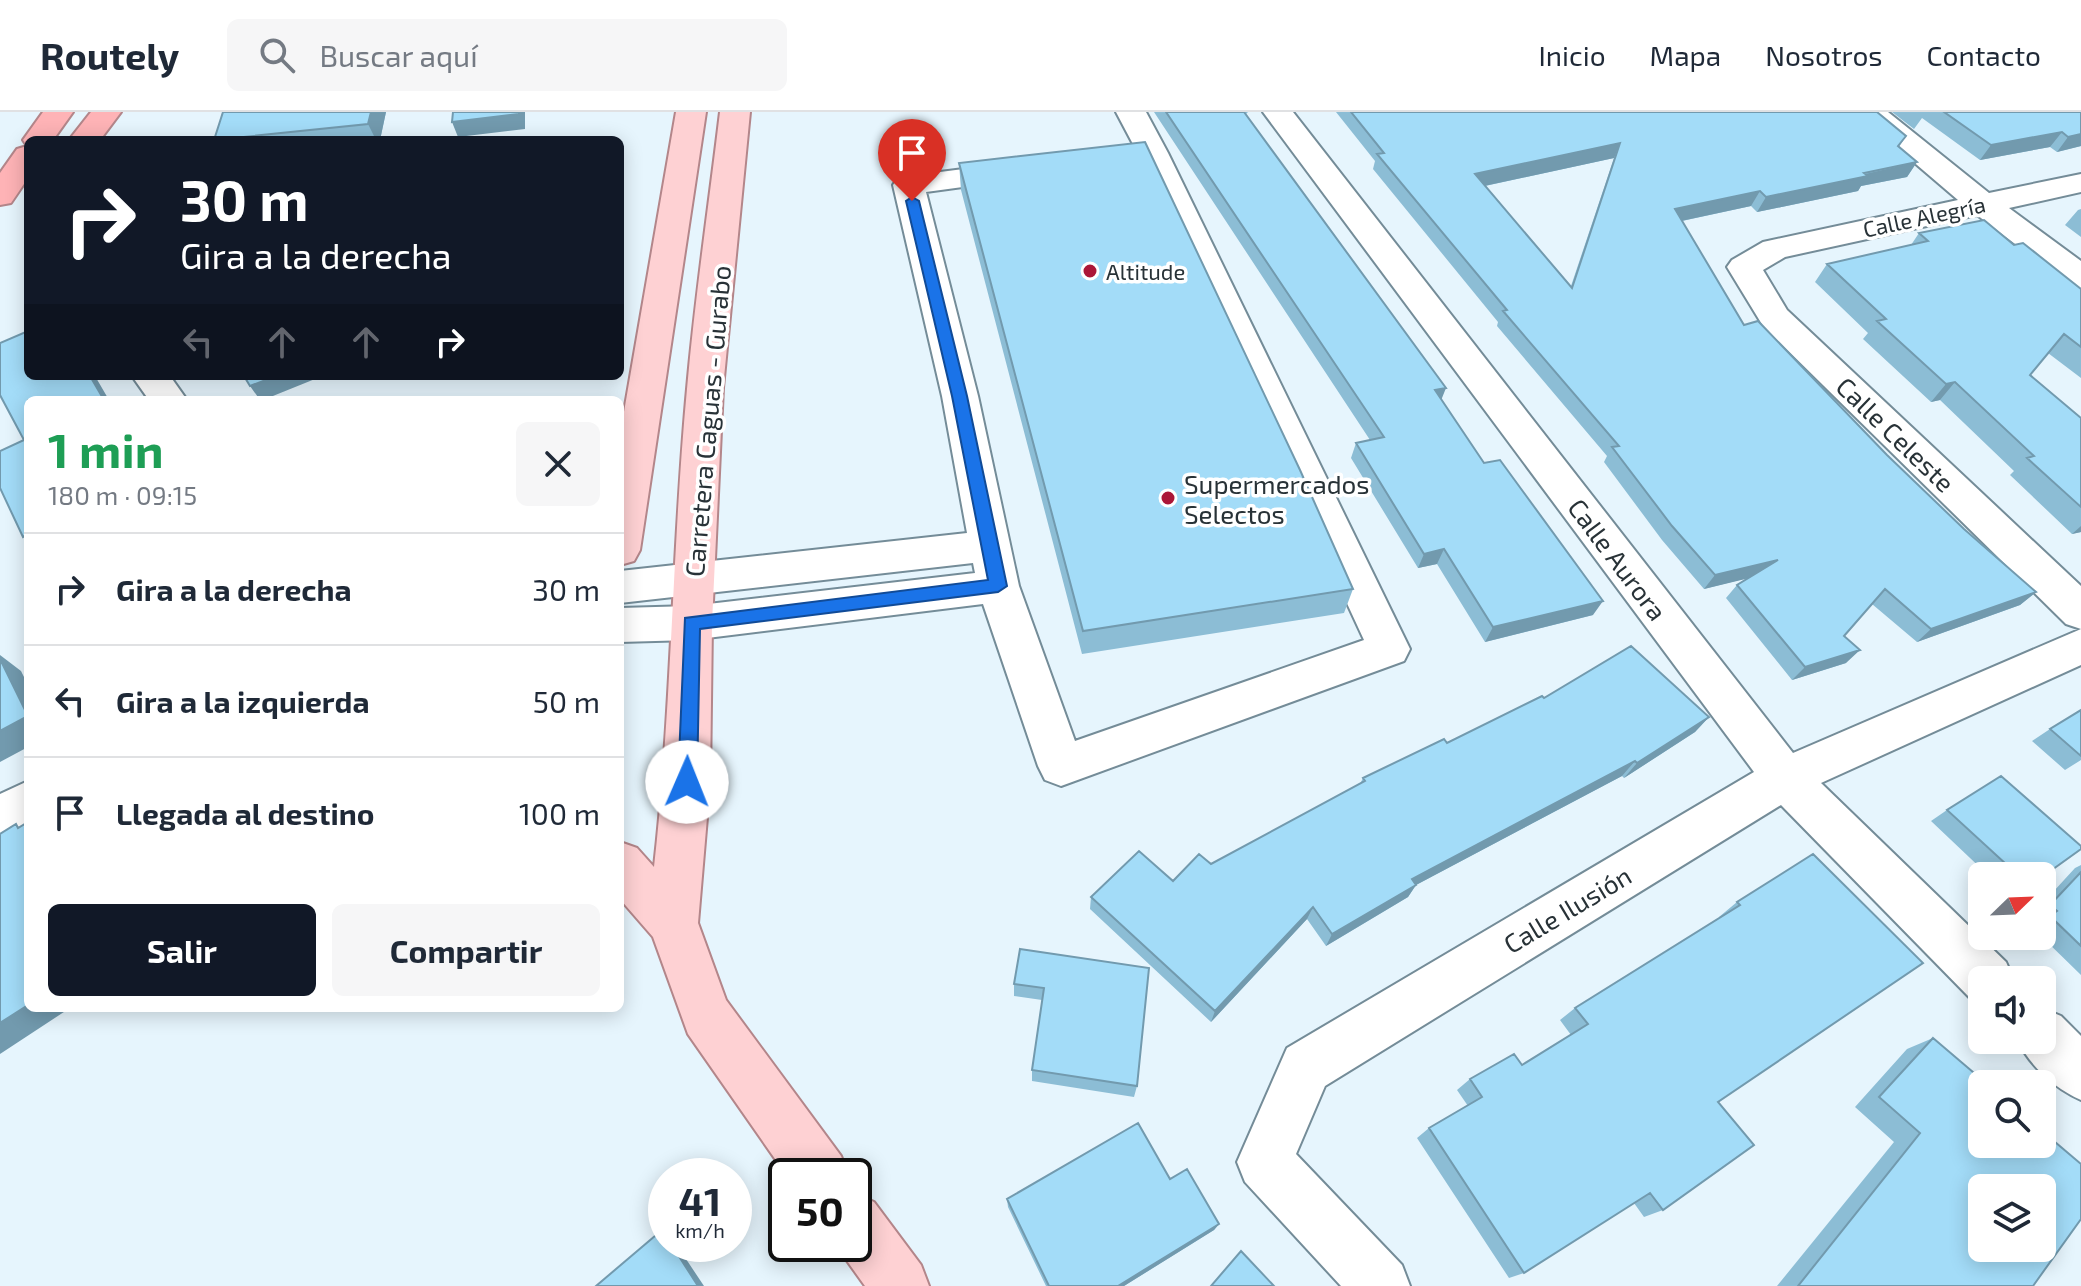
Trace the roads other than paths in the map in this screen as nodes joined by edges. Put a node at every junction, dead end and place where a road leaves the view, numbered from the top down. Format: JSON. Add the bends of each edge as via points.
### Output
{"nodes":[{"id":1,"x":58,"y":112,"type":"edge"},
{"id":2,"x":106,"y":112,"type":"edge"},
{"id":3,"x":691,"y":112,"type":"edge"},
{"id":4,"x":735,"y":112,"type":"edge"},
{"id":5,"x":1131,"y":112,"type":"edge"},
{"id":6,"x":1278,"y":112,"type":"edge"},
{"id":7,"x":1870,"y":112,"type":"edge"},
{"id":8,"x":41,"y":136,"type":"edge"},
{"id":9,"x":87,"y":136,"type":"edge"},
{"id":10,"x":1153,"y":153,"type":"junction"},
{"id":11,"x":24,"y":161,"type":"edge"},
{"id":12,"x":2081,"y":183,"type":"edge"},
{"id":13,"x":0,"y":196,"type":"edge"},
{"id":14,"x":1983,"y":204,"type":"junction"},
{"id":15,"x":24,"y":209,"type":"edge"},
{"id":16,"x":0,"y":229,"type":"edge"},
{"id":17,"x":1768,"y":252,"type":"joint"},
{"id":18,"x":2081,"y":277,"type":"edge"},
{"id":19,"x":153,"y":380,"type":"edge"},
{"id":20,"x":166,"y":396,"type":"edge"},
{"id":21,"x":624,"y":525,"type":"edge"},
{"id":22,"x":988,"y":546,"type":"junction"},
{"id":23,"x":998,"y":586,"type":"junction"},
{"id":24,"x":624,"y":588,"type":"edge"},
{"id":25,"x":693,"y":601,"type":"junction"},
{"id":26,"x":2081,"y":612,"type":"edge"},
{"id":27,"x":624,"y":624,"type":"edge"},
{"id":28,"x":2081,"y":646,"type":"edge"},
{"id":29,"x":1785,"y":778,"type":"junction"},
{"id":30,"x":24,"y":804,"type":"edge"},
{"id":31,"x":0,"y":818,"type":"edge"},
{"id":32,"x":624,"y":868,"type":"edge"},
{"id":33,"x":673,"y":923,"type":"junction"},
{"id":34,"x":1974,"y":966,"type":"edge"},
{"id":35,"x":2056,"y":1048,"type":"edge"},
{"id":36,"x":2081,"y":1073,"type":"edge"},
{"id":37,"x":808,"y":1158,"type":"edge"},
{"id":38,"x":872,"y":1247,"type":"edge"},
{"id":39,"x":900,"y":1286,"type":"edge"},
{"id":40,"x":1381,"y":1286,"type":"edge"}],
"edges":[{"from":1,"to":8,"type":"highway"},
{"from":2,"to":9,"type":"highway"},
{"from":3,"to":21,"type":"main road","name":"Carretera Caguas - Gurabo"},
{"from":4,"to":25,"type":"main road","name":"Carretera Caguas - Gurabo","via":[[705,388]]},
{"from":5,"to":10,"type":"street"},
{"from":6,"to":29,"type":"street","name":"Calle Aurora"},
{"from":7,"to":14,"type":"street"},
{"from":10,"to":22,"type":"street","via":[[909,185],[975,466]]},
{"from":10,"to":23,"type":"street","via":[[1389,649],[1061,766]]},
{"from":11,"to":13,"type":"highway"},
{"from":12,"to":14,"type":"street","name":"Calle Alegría"},
{"from":14,"to":17,"type":"street","name":"Calle Alegría"},
{"from":14,"to":18,"type":"street"},
{"from":15,"to":16,"type":"highway"},
{"from":17,"to":26,"type":"street","name":"Calle Celeste","via":[[1744,267],[1775,318]]},
{"from":19,"to":20,"type":"street"},
{"from":22,"to":23,"type":"street"},
{"from":22,"to":25,"type":"street"},
{"from":23,"to":25,"type":"street"},
{"from":24,"to":25,"type":"street"},
{"from":25,"to":27,"type":"street"},
{"from":25,"to":33,"type":"main road","name":"Carretera Caguas - Gurabo","via":[[687,782]]},
{"from":28,"to":29,"type":"street","name":"Calle Ilusión"},
{"from":29,"to":34,"type":"street","name":"Calle Aurora"},
{"from":29,"to":40,"type":"street","name":"Calle Ilusión","via":[[1306,1067],[1265,1162]]},
{"from":30,"to":31,"type":"street"},
{"from":32,"to":33,"type":"main road","name":"Carretera Caguas - Gurabo"},
{"from":33,"to":37,"type":"main road","name":"Carretera Caguas - Gurabo","via":[[706,1016]]},
{"from":35,"to":36,"type":"street"},
{"from":38,"to":39,"type":"main road"}]}
